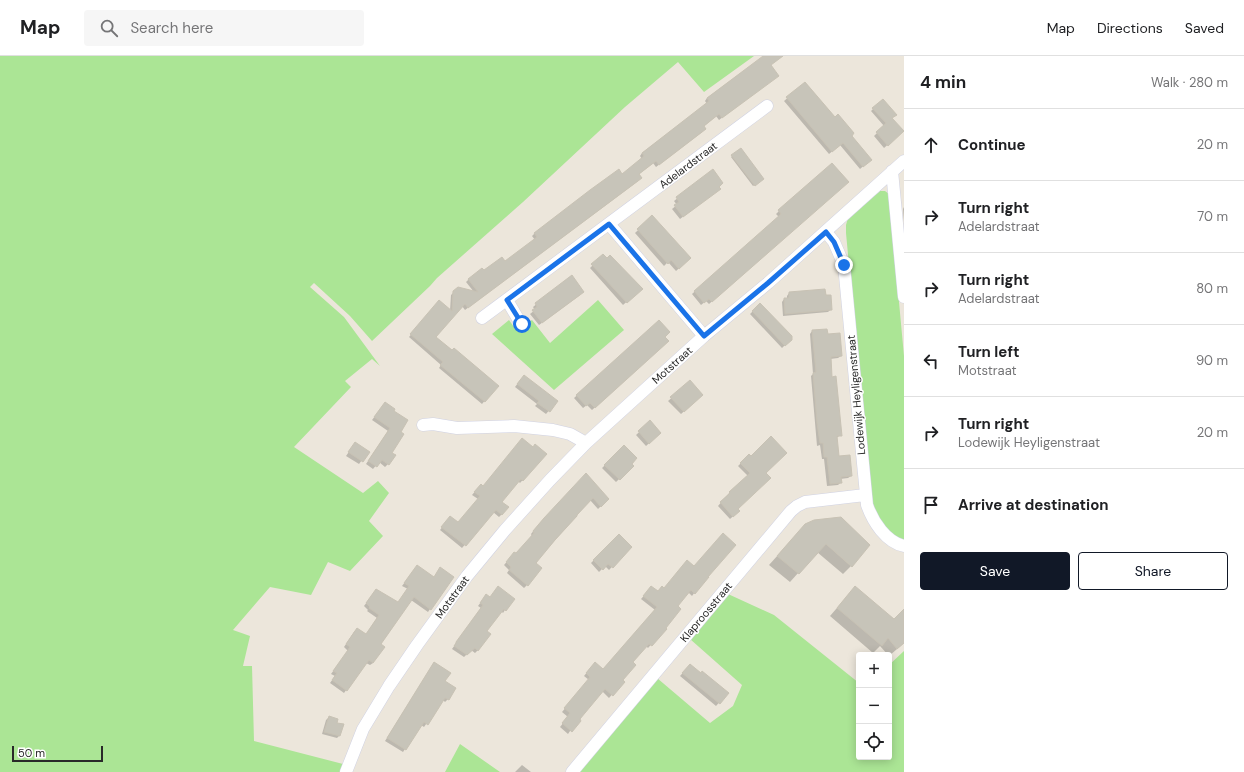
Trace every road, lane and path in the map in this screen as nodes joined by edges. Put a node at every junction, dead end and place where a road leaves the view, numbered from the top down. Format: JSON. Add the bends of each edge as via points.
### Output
{"nodes":[{"id":1,"x":767,"y":106,"type":"dead end"},
{"id":2,"x":904,"y":161,"type":"edge"},
{"id":3,"x":892,"y":171,"type":"junction"},
{"id":4,"x":609,"y":224,"type":"junction"},
{"id":5,"x":826,"y":232,"type":"junction"},
{"id":6,"x":904,"y":297,"type":"edge"},
{"id":7,"x":507,"y":300,"type":"junction"},
{"id":8,"x":482,"y":318,"type":"dead end"},
{"id":9,"x":522,"y":324,"type":"dead end"},
{"id":10,"x":704,"y":336,"type":"junction"},
{"id":11,"x":424,"y":425,"type":"dead end"},
{"id":12,"x":586,"y":443,"type":"junction"},
{"id":13,"x":865,"y":495,"type":"junction"},
{"id":14,"x":904,"y":546,"type":"edge"},
{"id":15,"x":346,"y":772,"type":"edge"},
{"id":16,"x":572,"y":772,"type":"edge"}],
"edges":[{"from":1,"to":4,"type":"street","name":"Adelardstraat"},
{"from":2,"to":3,"type":"street","name":"Motstraat"},
{"from":3,"to":5,"type":"street","name":"Motstraat"},
{"from":3,"to":6,"type":"street"},
{"from":4,"to":7,"type":"street","name":"Adelardstraat"},
{"from":4,"to":10,"type":"street"},
{"from":5,"to":10,"type":"street","name":"Motstraat"},
{"from":5,"to":13,"type":"street","name":"Lodewijk Heyligenstraat","via":[[834,242],[844,265]]},
{"from":7,"to":8,"type":"street","name":"Adelardstraat"},
{"from":7,"to":9,"type":"street"},
{"from":10,"to":12,"type":"street","name":"Motstraat"},
{"from":11,"to":12,"type":"street","via":[[457,428],[514,426],[553,430],[570,434]]},
{"from":12,"to":15,"type":"street","name":"Motstraat","via":[[505,530],[467,576],[389,686],[364,729]]},
{"from":13,"to":14,"type":"street","name":"Lodewijk Heyligenstraat","via":[[876,524],[895,544]]},
{"from":13,"to":16,"type":"street","name":"Klaproosstraat","via":[[804,502],[791,511]]}]}
